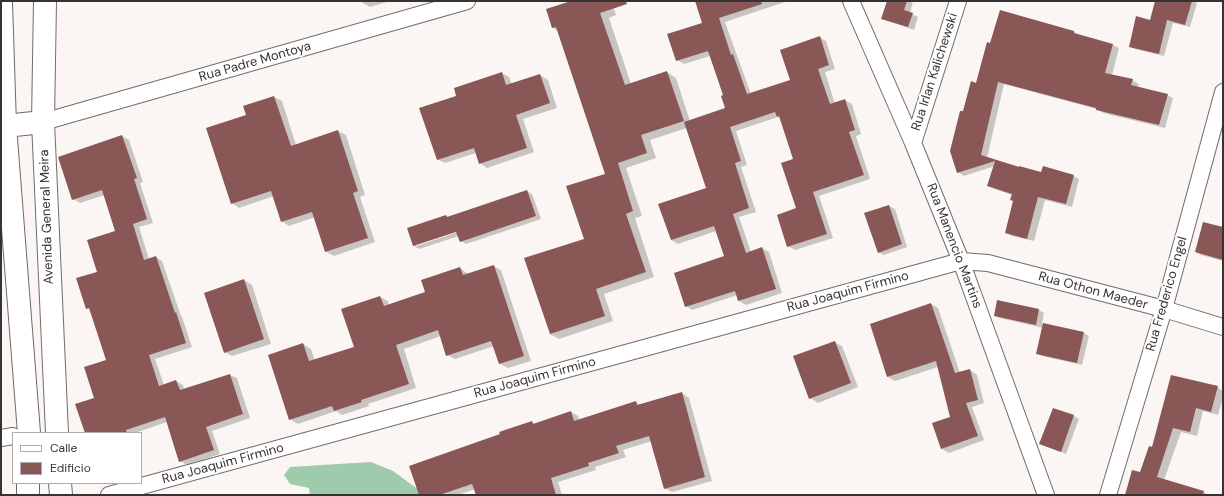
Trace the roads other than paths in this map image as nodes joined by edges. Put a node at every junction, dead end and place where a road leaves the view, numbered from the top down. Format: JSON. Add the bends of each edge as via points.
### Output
{"nodes":[{"id":1,"x":45,"y":1,"type":"edge"},
{"id":2,"x":467,"y":1,"type":"edge"},
{"id":3,"x":851,"y":1,"type":"edge"},
{"id":4,"x":958,"y":1,"type":"edge"},
{"id":5,"x":1,"y":3,"type":"edge"},
{"id":6,"x":1223,"y":92,"type":"edge"},
{"id":7,"x":43,"y":122,"type":"junction"},
{"id":8,"x":5,"y":126,"type":"junction"},
{"id":9,"x":913,"y":143,"type":"junction"},
{"id":10,"x":962,"y":261,"type":"junction"},
{"id":11,"x":1164,"y":309,"type":"junction"},
{"id":12,"x":1223,"y":327,"type":"edge"},
{"id":13,"x":29,"y":432,"type":"edge"},
{"id":14,"x":57,"y":432,"type":"edge"},
{"id":15,"x":12,"y":436,"type":"edge"},
{"id":16,"x":1,"y":438,"type":"edge"},
{"id":17,"x":28,"y":484,"type":"edge"},
{"id":18,"x":60,"y":484,"type":"edge"},
{"id":19,"x":28,"y":495,"type":"edge"},
{"id":20,"x":61,"y":495,"type":"edge"},
{"id":21,"x":109,"y":495,"type":"edge"},
{"id":22,"x":1046,"y":495,"type":"edge"},
{"id":23,"x":1108,"y":495,"type":"edge"}],
"edges":[{"from":1,"to":7,"type":"main road","name":"Avenida General Meira"},
{"from":2,"to":7,"type":"street","name":"Rua Padre Montoya"},
{"from":3,"to":9,"type":"street","name":"Rua Manencio Martins"},
{"from":4,"to":9,"type":"street","name":"Rua Irlan Kalichewski"},
{"from":5,"to":8,"type":"main road"},
{"from":6,"to":11,"type":"street","name":"Rua Frederico Engel"},
{"from":7,"to":8,"type":"main road"},
{"from":7,"to":14,"type":"main road","name":"Avenida General Meira"},
{"from":8,"to":13,"type":"main road"},
{"from":9,"to":10,"type":"street","name":"Rua Manencio Martins"},
{"from":10,"to":11,"type":"street","name":"Rua Othon Maeder","via":[[988,263]]},
{"from":10,"to":21,"type":"street","name":"Rua Joaquim Firmino"},
{"from":10,"to":22,"type":"street","name":"Rua Manencio Martins"},
{"from":11,"to":12,"type":"street","name":"Rua Othon Maeder"},
{"from":11,"to":23,"type":"street","name":"Rua Frederico Engel"},
{"from":15,"to":16,"type":"street"},
{"from":17,"to":19,"type":"main road"},
{"from":18,"to":20,"type":"main road"}]}
